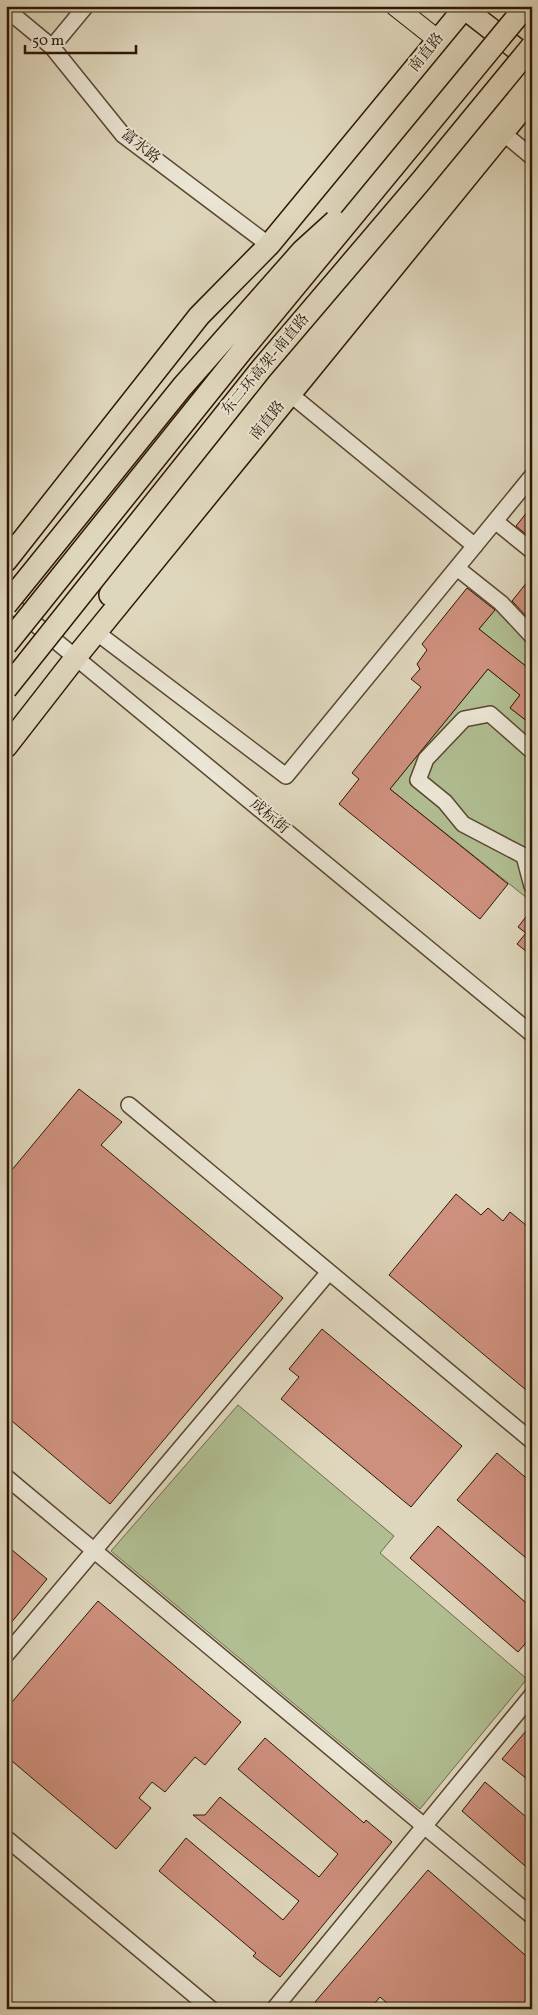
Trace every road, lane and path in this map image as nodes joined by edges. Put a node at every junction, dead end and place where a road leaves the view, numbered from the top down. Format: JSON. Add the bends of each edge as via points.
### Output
{"nodes":[{"id":1,"x":86,"y":6,"type":"edge"},
{"id":2,"x":395,"y":6,"type":"edge"},
{"id":3,"x":526,"y":6,"type":"edge"},
{"id":4,"x":465,"y":7,"type":"edge"},
{"id":5,"x":6,"y":9,"type":"edge"},
{"id":6,"x":438,"y":40,"type":"junction"},
{"id":7,"x":532,"y":46,"type":"edge"},
{"id":8,"x":52,"y":47,"type":"junction"},
{"id":9,"x":532,"y":61,"type":"edge"},
{"id":10,"x":532,"y":72,"type":"edge"},
{"id":11,"x":532,"y":97,"type":"edge"},
{"id":12,"x":502,"y":133,"type":"junction"},
{"id":13,"x":532,"y":157,"type":"edge"},
{"id":14,"x":399,"y":162,"type":"junction"},
{"id":15,"x":269,"y":245,"type":"junction"},
{"id":16,"x":290,"y":394,"type":"junction"},
{"id":17,"x":532,"y":476,"type":"edge"},
{"id":18,"x":495,"y":521,"type":"junction"},
{"id":19,"x":475,"y":546,"type":"junction"},
{"id":20,"x":532,"y":551,"type":"edge"},
{"id":21,"x":6,"y":561,"type":"edge"},
{"id":22,"x":457,"y":568,"type":"junction"},
{"id":23,"x":6,"y":600,"type":"edge"},
{"id":24,"x":6,"y":605,"type":"edge"},
{"id":25,"x":96,"y":632,"type":"junction"},
{"id":26,"x":532,"y":636,"type":"edge"},
{"id":27,"x":6,"y":645,"type":"edge"},
{"id":28,"x":76,"y":657,"type":"junction"},
{"id":29,"x":6,"y":690,"type":"edge"},
{"id":30,"x":6,"y":746,"type":"edge"},
{"id":31,"x":532,"y":752,"type":"edge"},
{"id":32,"x":532,"y":886,"type":"edge"},
{"id":33,"x":532,"y":1034,"type":"edge"},
{"id":34,"x":129,"y":1105,"type":"dead end"},
{"id":35,"x":328,"y":1272,"type":"junction"},
{"id":36,"x":532,"y":1441,"type":"edge"},
{"id":37,"x":6,"y":1477,"type":"edge"},
{"id":38,"x":94,"y":1551,"type":"junction"},
{"id":39,"x":6,"y":1655,"type":"edge"},
{"id":40,"x":532,"y":1695,"type":"edge"},
{"id":41,"x":424,"y":1827,"type":"junction"},
{"id":42,"x":6,"y":1838,"type":"edge"},
{"id":43,"x":532,"y":1916,"type":"edge"},
{"id":44,"x":211,"y":2009,"type":"edge"},
{"id":45,"x":274,"y":2009,"type":"edge"}],
"edges":[{"from":1,"to":8,"type":"street"},
{"from":2,"to":6,"type":"main road"},
{"from":3,"to":14,"type":"highway","name":"东二环高架-南直路","bridge":true},
{"from":4,"to":6,"type":"highway","name":"南直路"},
{"from":4,"to":9,"type":"highway"},
{"from":5,"to":8,"type":"street","name":"富水路"},
{"from":6,"to":15,"type":"highway","name":"南直路"},
{"from":7,"to":29,"type":"highway","name":"东二环高架-南直路","bridge":true,"via":[[261,369]]},
{"from":8,"to":15,"type":"street","name":"富水路","via":[[122,135]]},
{"from":10,"to":25,"type":"highway","via":[[163,523],[112,590]]},
{"from":11,"to":12,"type":"highway","name":"南直路"},
{"from":12,"to":13,"type":"street"},
{"from":12,"to":16,"type":"highway","name":"南直路"},
{"from":14,"to":24,"type":"highway","bridge":true,"via":[[302,252],[182,387]]},
{"from":14,"to":27,"type":"highway","name":"东二环高架-南直路","bridge":true,"via":[[241,352]]},
{"from":15,"to":21,"type":"highway","name":"南直路","via":[[199,316]]},
{"from":16,"to":19,"type":"street"},
{"from":16,"to":25,"type":"highway","name":"南直路"},
{"from":17,"to":18,"type":"street"},
{"from":18,"to":19,"type":"street"},
{"from":18,"to":20,"type":"street"},
{"from":19,"to":22,"type":"street"},
{"from":22,"to":25,"type":"street","via":[[286,776]]},
{"from":22,"to":26,"type":"street","via":[[501,603]]},
{"from":23,"to":28,"type":"street","name":"成标街"},
{"from":25,"to":28,"type":"highway","name":"南直路"},
{"from":28,"to":30,"type":"highway","name":"南直路"},
{"from":28,"to":33,"type":"street","name":"成标街"},
{"from":31,"to":32,"type":"street","via":[[490,714],[464,719],[426,759],[418,780],[445,802],[462,824],[524,856]]},
{"from":34,"to":35,"type":"street"},
{"from":35,"to":36,"type":"street"},
{"from":35,"to":38,"type":"street"},
{"from":37,"to":38,"type":"street"},
{"from":38,"to":39,"type":"street"},
{"from":38,"to":41,"type":"street"},
{"from":40,"to":41,"type":"street"},
{"from":41,"to":43,"type":"street"},
{"from":41,"to":45,"type":"street"},
{"from":42,"to":44,"type":"street"}]}
